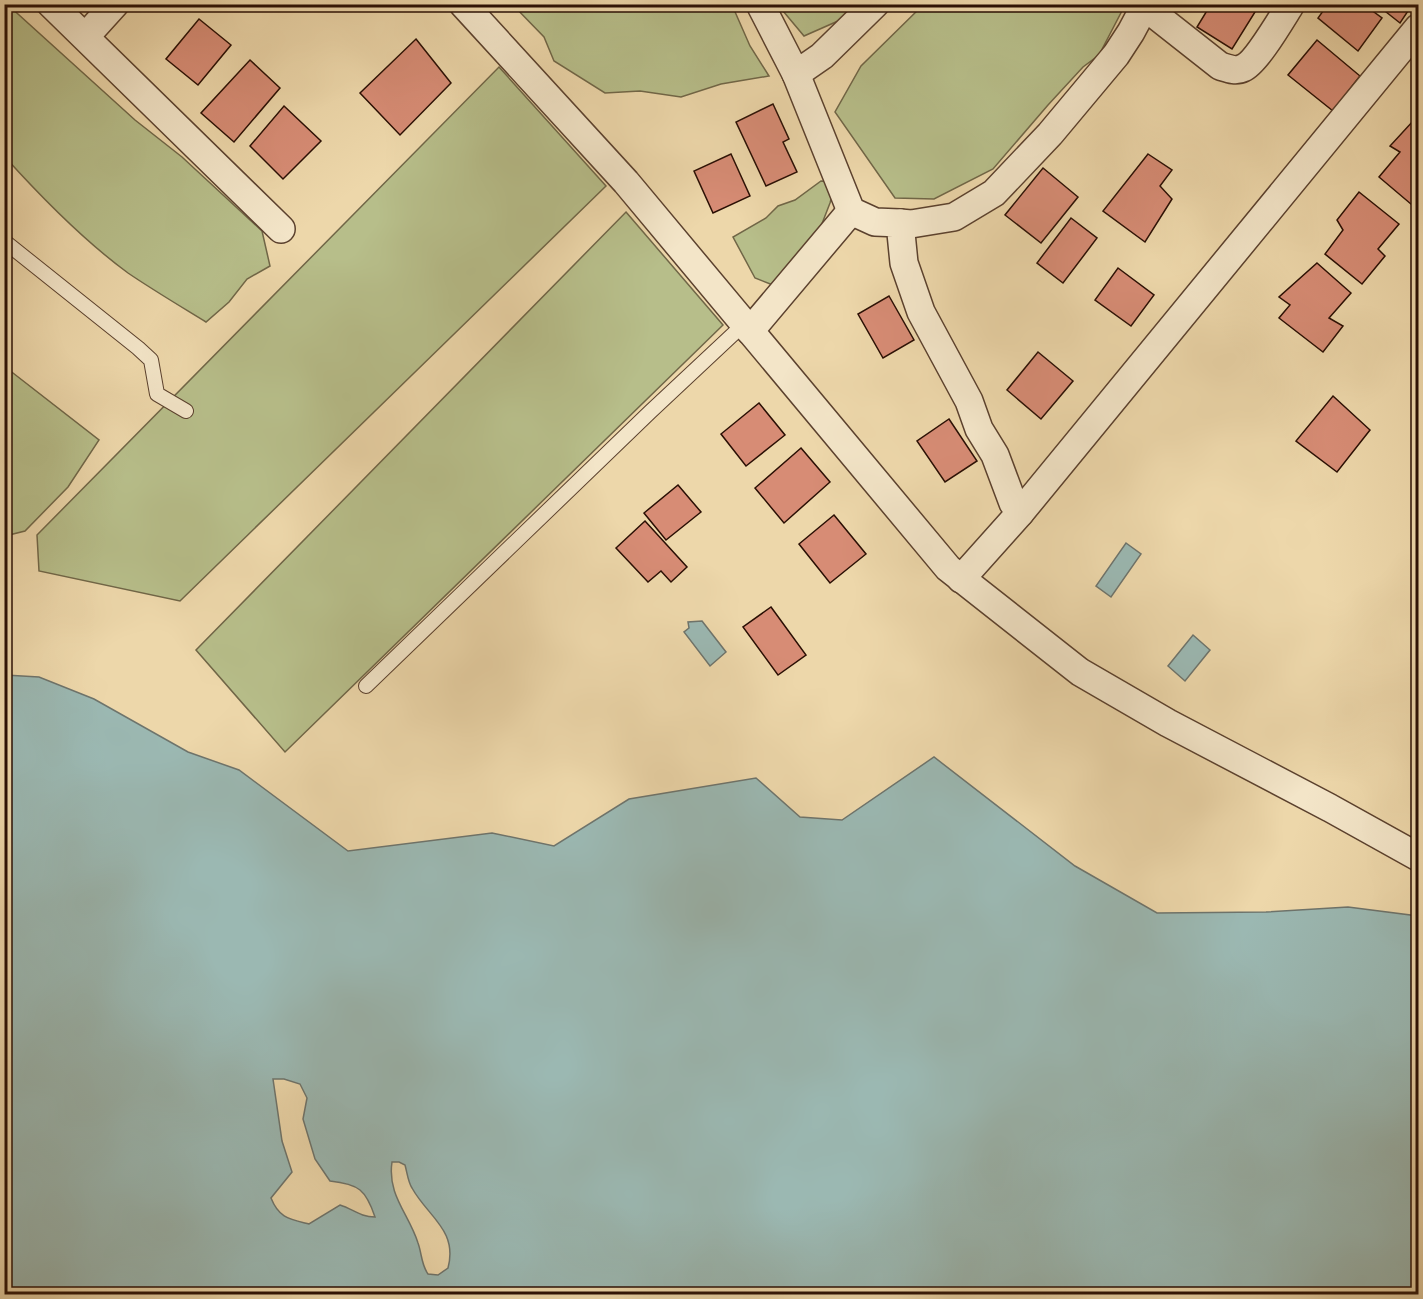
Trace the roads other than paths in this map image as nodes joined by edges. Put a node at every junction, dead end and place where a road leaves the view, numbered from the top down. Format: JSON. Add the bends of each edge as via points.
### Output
{"nodes":[{"id":1,"x":51,"y":4,"type":"edge"},
{"id":2,"x":115,"y":4,"type":"edge"},
{"id":3,"x":463,"y":4,"type":"edge"},
{"id":4,"x":760,"y":4,"type":"edge"},
{"id":5,"x":875,"y":4,"type":"edge"},
{"id":6,"x":1147,"y":4,"type":"edge"},
{"id":7,"x":1291,"y":4,"type":"edge"},
{"id":8,"x":1419,"y":28,"type":"edge"},
{"id":9,"x":86,"y":36,"type":"junction"},
{"id":10,"x":796,"y":74,"type":"junction"},
{"id":11,"x":851,"y":211,"type":"junction"},
{"id":12,"x":900,"y":223,"type":"junction"},
{"id":13,"x":281,"y":229,"type":"dead end"},
{"id":14,"x":4,"y":241,"type":"edge"},
{"id":15,"x":747,"y":327,"type":"junction"},
{"id":16,"x":186,"y":411,"type":"dead end"},
{"id":17,"x":1020,"y":513,"type":"junction"},
{"id":18,"x":960,"y":579,"type":"junction"},
{"id":19,"x":366,"y":686,"type":"dead end"},
{"id":20,"x":1419,"y":857,"type":"edge"}],
"edges":[{"from":1,"to":9,"type":"street"},
{"from":2,"to":9,"type":"street"},
{"from":3,"to":15,"type":"street","via":[[626,182]]},
{"from":4,"to":10,"type":"street"},
{"from":5,"to":10,"type":"street","via":[[822,56]]},
{"from":6,"to":7,"type":"street","via":[[1154,14],[1220,66],[1232,70],[1243,68],[1254,59]]},
{"from":6,"to":12,"type":"street","via":[[1116,55],[994,193],[954,217]]},
{"from":8,"to":17,"type":"street"},
{"from":9,"to":13,"type":"street"},
{"from":10,"to":11,"type":"street"},
{"from":11,"to":12,"type":"street","via":[[875,222]]},
{"from":11,"to":15,"type":"street"},
{"from":12,"to":17,"type":"street","via":[[904,263],[921,312],[969,401]]},
{"from":14,"to":16,"type":"lane","via":[[151,360],[157,394]]},
{"from":15,"to":18,"type":"street"},
{"from":15,"to":19,"type":"lane","via":[[641,420]]},
{"from":17,"to":18,"type":"street"},
{"from":18,"to":20,"type":"street","via":[[1080,672]]}]}
